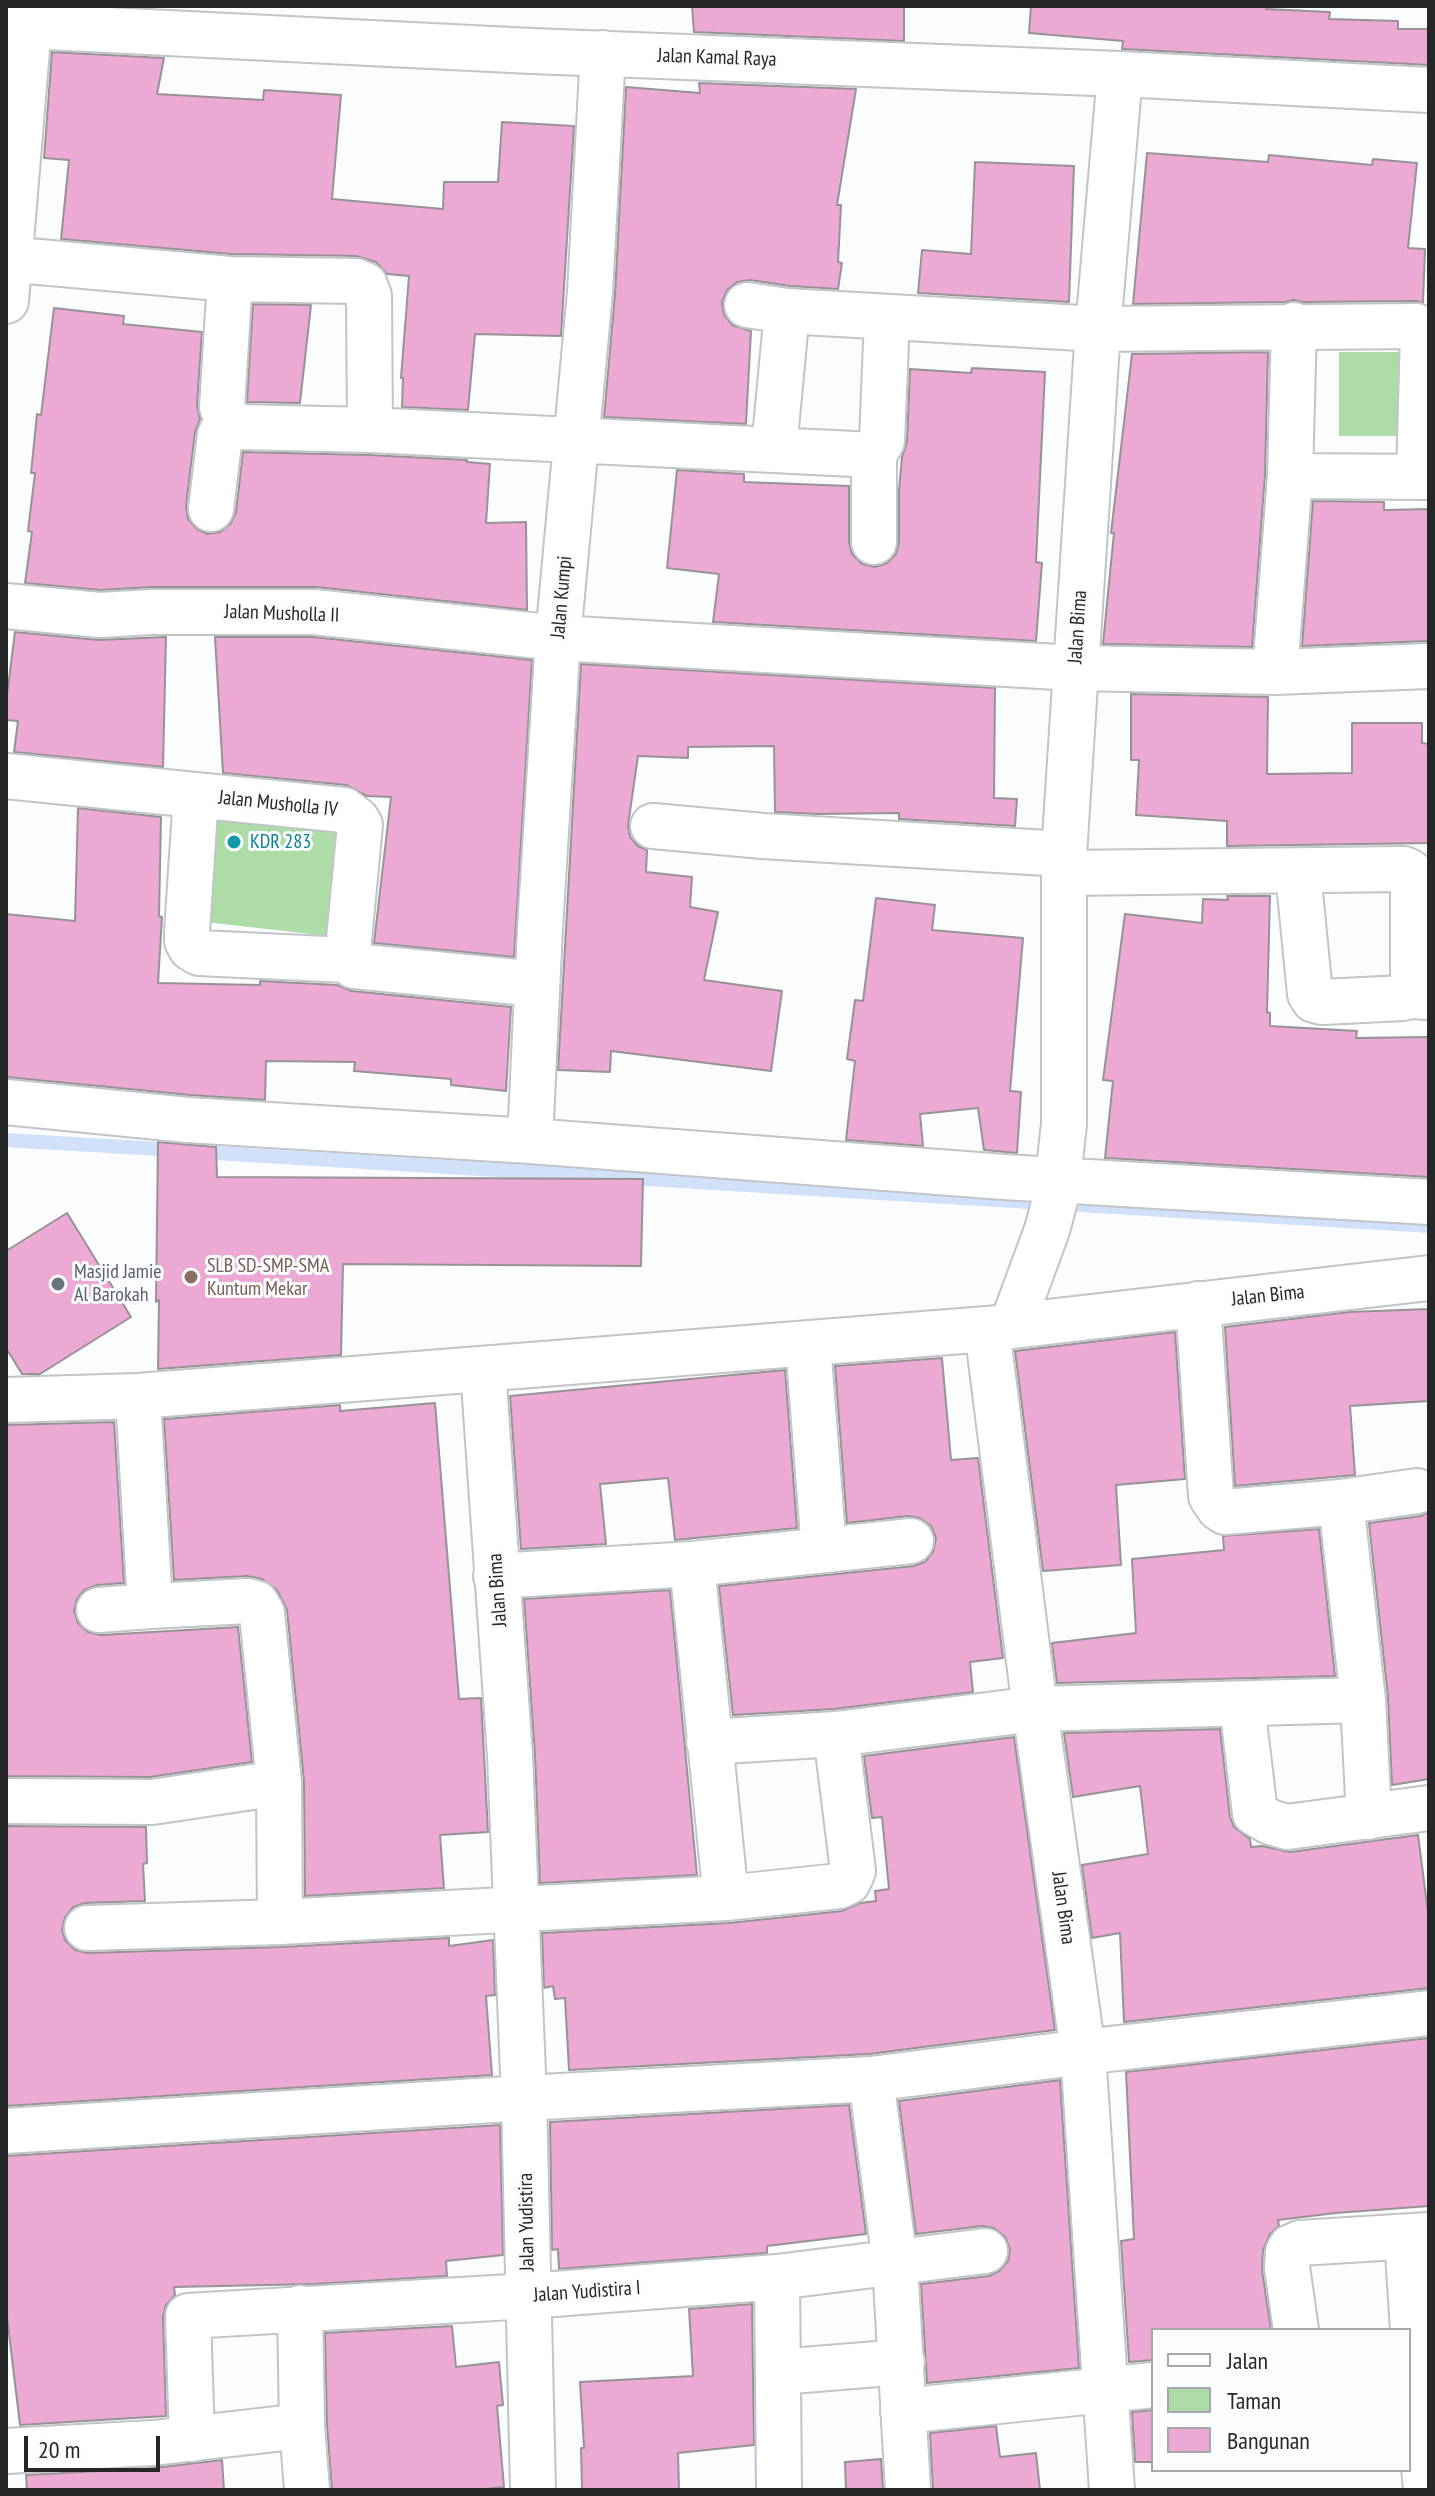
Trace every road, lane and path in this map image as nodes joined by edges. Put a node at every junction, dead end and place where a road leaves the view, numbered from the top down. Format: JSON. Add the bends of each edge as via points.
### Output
{"nodes":[{"id":1,"x":119,"y":18,"type":"edge"},
{"id":2,"x":18,"y":26,"type":"edge"},
{"id":3,"x":603,"y":53,"type":"junction"},
{"id":4,"x":1120,"y":74,"type":"junction"},
{"id":5,"x":1429,"y":90,"type":"edge"},
{"id":6,"x":7,"y":273,"type":"edge"},
{"id":7,"x":230,"y":279,"type":"junction"},
{"id":8,"x":887,"y":317,"type":"junction"},
{"id":9,"x":1294,"y":325,"type":"junction"},
{"id":10,"x":1098,"y":329,"type":"junction"},
{"id":11,"x":228,"y":420,"type":"junction"},
{"id":12,"x":370,"y":430,"type":"junction"},
{"id":13,"x":576,"y":441,"type":"junction"},
{"id":14,"x":774,"y":449,"type":"junction"},
{"id":15,"x":874,"y":455,"type":"junction"},
{"id":16,"x":1290,"y":476,"type":"junction"},
{"id":17,"x":1424,"y":477,"type":"edge"},
{"id":18,"x":211,"y":509,"type":"dead end"},
{"id":19,"x":874,"y":542,"type":"dead end"},
{"id":20,"x":6,"y":606,"type":"edge"},
{"id":21,"x":558,"y":638,"type":"junction"},
{"id":22,"x":1429,"y":666,"type":"edge"},
{"id":23,"x":1075,"y":668,"type":"junction"},
{"id":24,"x":1275,"y":672,"type":"junction"},
{"id":25,"x":6,"y":776,"type":"edge"},
{"id":26,"x":196,"y":795,"type":"junction"},
{"id":27,"x":653,"y":826,"type":"dead end"},
{"id":28,"x":1064,"y":863,"type":"junction"},
{"id":29,"x":1298,"y":872,"type":"junction"},
{"id":30,"x":347,"y":960,"type":"junction"},
{"id":31,"x":537,"y":984,"type":"junction"},
{"id":32,"x":1420,"y":996,"type":"edge"},
{"id":33,"x":6,"y":1102,"type":"edge"},
{"id":34,"x":530,"y":1141,"type":"junction"},
{"id":35,"x":1054,"y":1202,"type":"junction"},
{"id":36,"x":1429,"y":1202,"type":"edge"},
{"id":37,"x":1429,"y":1278,"type":"edge"},
{"id":38,"x":1198,"y":1304,"type":"junction"},
{"id":39,"x":1000,"y":1327,"type":"junction"},
{"id":40,"x":808,"y":1344,"type":"junction"},
{"id":41,"x":483,"y":1369,"type":"junction"},
{"id":42,"x":138,"y":1396,"type":"junction"},
{"id":43,"x":6,"y":1400,"type":"edge"},
{"id":44,"x":1417,"y":1491,"type":"dead end"},
{"id":45,"x":1341,"y":1502,"type":"junction"},
{"id":46,"x":911,"y":1541,"type":"dead end"},
{"id":47,"x":824,"y":1550,"type":"junction"},
{"id":48,"x":692,"y":1564,"type":"junction"},
{"id":49,"x":496,"y":1576,"type":"junction"},
{"id":50,"x":150,"y":1606,"type":"junction"},
{"id":51,"x":99,"y":1610,"type":"dead end"},
{"id":52,"x":1363,"y":1700,"type":"junction"},
{"id":53,"x":1242,"y":1705,"type":"junction"},
{"id":54,"x":1035,"y":1709,"type":"junction"},
{"id":55,"x":836,"y":1734,"type":"junction"},
{"id":56,"x":709,"y":1742,"type":"junction"},
{"id":57,"x":279,"y":1783,"type":"junction"},
{"id":58,"x":6,"y":1801,"type":"edge"},
{"id":59,"x":1429,"y":1808,"type":"edge"},
{"id":60,"x":1369,"y":1817,"type":"junction"},
{"id":61,"x":726,"y":1898,"type":"junction"},
{"id":62,"x":516,"y":1910,"type":"junction"},
{"id":63,"x":280,"y":1922,"type":"junction"},
{"id":64,"x":87,"y":1928,"type":"dead end"},
{"id":65,"x":1429,"y":2013,"type":"edge"},
{"id":66,"x":1083,"y":2052,"type":"junction"},
{"id":67,"x":871,"y":2079,"type":"junction"},
{"id":68,"x":524,"y":2098,"type":"junction"},
{"id":69,"x":6,"y":2131,"type":"edge"},
{"id":70,"x":1418,"y":2236,"type":"edge"},
{"id":71,"x":985,"y":2251,"type":"dead end"},
{"id":72,"x":895,"y":2263,"type":"junction"},
{"id":73,"x":777,"y":2277,"type":"junction"},
{"id":74,"x":528,"y":2296,"type":"junction"},
{"id":75,"x":300,"y":2308,"type":"junction"},
{"id":76,"x":1296,"y":2328,"type":"edge"},
{"id":77,"x":1412,"y":2361,"type":"edge"},
{"id":78,"x":902,"y":2362,"type":"junction"},
{"id":79,"x":779,"y":2372,"type":"junction"},
{"id":80,"x":1151,"y":2385,"type":"edge"},
{"id":81,"x":1105,"y":2390,"type":"junction"},
{"id":82,"x":903,"y":2411,"type":"junction"},
{"id":83,"x":302,"y":2426,"type":"junction"},
{"id":84,"x":192,"y":2439,"type":"junction"},
{"id":85,"x":6,"y":2451,"type":"edge"},
{"id":86,"x":307,"y":2490,"type":"edge"},
{"id":87,"x":533,"y":2490,"type":"edge"},
{"id":88,"x":779,"y":2490,"type":"edge"},
{"id":89,"x":908,"y":2490,"type":"edge"},
{"id":90,"x":1112,"y":2490,"type":"edge"},
{"id":91,"x":1426,"y":2490,"type":"edge"}],
"edges":[{"from":1,"to":2,"type":"street","name":"Jalan Kamal Raya"},
{"from":1,"to":3,"type":"street","name":"Jalan Kamal Raya"},
{"from":2,"to":6,"type":"street"},
{"from":3,"to":4,"type":"street","name":"Jalan Kamal Raya"},
{"from":3,"to":13,"type":"street","name":"Jalan Kumpi"},
{"from":4,"to":5,"type":"street","name":"Jalan Kamal Raya"},
{"from":4,"to":10,"type":"street","name":"Jalan Bima"},
{"from":6,"to":7,"type":"street"},
{"from":7,"to":11,"type":"street","via":[[222,407]]},
{"from":7,"to":12,"type":"street","via":[[365,285]]},
{"from":8,"to":10,"type":"street"},
{"from":8,"to":14,"type":"street","via":[[767,308]]},
{"from":8,"to":15,"type":"street","via":[[882,441]]},
{"from":9,"to":10,"type":"street"},
{"from":9,"to":16,"type":"street"},
{"from":9,"to":17,"type":"street","via":[[1420,328]]},
{"from":10,"to":23,"type":"street","name":"Jalan Bima"},
{"from":11,"to":12,"type":"street","via":[[238,427]]},
{"from":11,"to":18,"type":"street","via":[[220,435]]},
{"from":12,"to":13,"type":"street"},
{"from":13,"to":14,"type":"street"},
{"from":13,"to":21,"type":"street","name":"Jalan Kumpi"},
{"from":14,"to":15,"type":"street"},
{"from":15,"to":19,"type":"street"},
{"from":16,"to":17,"type":"street"},
{"from":16,"to":24,"type":"street"},
{"from":20,"to":21,"type":"street","name":"Jalan Musholla II","via":[[100,615],[314,612]]},
{"from":21,"to":23,"type":"street","name":"Jalan Musholla II"},
{"from":21,"to":31,"type":"street","name":"Jalan Kumpi"},
{"from":22,"to":24,"type":"street","name":"Jalan Musholla II"},
{"from":23,"to":24,"type":"street","name":"Jalan Musholla II"},
{"from":23,"to":28,"type":"street","name":"Jalan Bima"},
{"from":25,"to":26,"type":"street","name":"Jalan Musholla IV"},
{"from":26,"to":30,"type":"street","name":"Jalan Musholla IV","via":[[344,810],[357,820]]},
{"from":26,"to":30,"type":"street","via":[[187,932],[191,948],[199,953]]},
{"from":27,"to":28,"type":"street"},
{"from":28,"to":29,"type":"street"},
{"from":28,"to":35,"type":"street","name":"Jalan Bima","via":[[1064,1124]]},
{"from":29,"to":32,"type":"street","via":[[1314,1000]]},
{"from":29,"to":32,"type":"street","via":[[1410,872],[1413,990]]},
{"from":30,"to":31,"type":"street","via":[[354,966]]},
{"from":31,"to":34,"type":"street","name":"Jalan Kumpi"},
{"from":33,"to":34,"type":"street","via":[[188,1120]]},
{"from":34,"to":35,"type":"street"},
{"from":35,"to":36,"type":"street"},
{"from":35,"to":39,"type":"street","name":"Jalan Bima"},
{"from":37,"to":38,"type":"street","name":"Jalan Bima"},
{"from":38,"to":39,"type":"street","name":"Jalan Bima"},
{"from":38,"to":45,"type":"street","via":[[1214,1502],[1225,1512]]},
{"from":39,"to":40,"type":"street","name":"Jalan Bima"},
{"from":39,"to":54,"type":"street","name":"Jalan Bima"},
{"from":40,"to":41,"type":"street","name":"Jalan Bima"},
{"from":40,"to":47,"type":"street"},
{"from":41,"to":42,"type":"street","name":"Jalan Bima"},
{"from":41,"to":49,"type":"street","name":"Jalan Bima"},
{"from":42,"to":43,"type":"street","name":"Jalan Bima"},
{"from":42,"to":50,"type":"street"},
{"from":44,"to":45,"type":"street"},
{"from":45,"to":52,"type":"street"},
{"from":46,"to":47,"type":"street"},
{"from":47,"to":48,"type":"street"},
{"from":48,"to":49,"type":"street"},
{"from":48,"to":56,"type":"street"},
{"from":49,"to":62,"type":"street","name":"Jalan Bima"},
{"from":50,"to":51,"type":"street"},
{"from":50,"to":57,"type":"street","via":[[248,1601],[261,1608]]},
{"from":52,"to":53,"type":"street"},
{"from":52,"to":60,"type":"street"},
{"from":53,"to":54,"type":"street"},
{"from":53,"to":60,"type":"street","via":[[1255,1813],[1287,1827]]},
{"from":54,"to":55,"type":"street"},
{"from":54,"to":66,"type":"street","name":"Jalan Bima"},
{"from":55,"to":56,"type":"street"},
{"from":55,"to":61,"type":"street","via":[[853,1871],[848,1882]]},
{"from":56,"to":61,"type":"street"},
{"from":57,"to":58,"type":"street","via":[[152,1802]]},
{"from":57,"to":63,"type":"street"},
{"from":59,"to":60,"type":"street"},
{"from":61,"to":62,"type":"street"},
{"from":62,"to":63,"type":"street"},
{"from":62,"to":68,"type":"street","name":"Jalan Bima"},
{"from":63,"to":64,"type":"street"},
{"from":65,"to":66,"type":"street"},
{"from":66,"to":67,"type":"street"},
{"from":66,"to":81,"type":"street","name":"Jalan Bima"},
{"from":67,"to":68,"type":"street"},
{"from":67,"to":72,"type":"street"},
{"from":68,"to":69,"type":"street"},
{"from":68,"to":74,"type":"street","name":"Jalan Yudistira"},
{"from":70,"to":76,"type":"street","via":[[1291,2247],[1287,2267]]},
{"from":70,"to":77,"type":"street"},
{"from":71,"to":72,"type":"street","name":"Jalan Yudistira I"},
{"from":72,"to":73,"type":"street","name":"Jalan Yudistira I"},
{"from":72,"to":78,"type":"street"},
{"from":73,"to":74,"type":"street","name":"Jalan Yudistira I"},
{"from":73,"to":79,"type":"street"},
{"from":74,"to":75,"type":"street","name":"Jalan Yudistira I"},
{"from":74,"to":87,"type":"street","name":"Jalan Yudistira"},
{"from":75,"to":83,"type":"street"},
{"from":75,"to":84,"type":"street","name":"Jalan Yudistira I","via":[[188,2316]]},
{"from":77,"to":91,"type":"street"},
{"from":78,"to":79,"type":"street"},
{"from":78,"to":82,"type":"street"},
{"from":79,"to":88,"type":"street"},
{"from":80,"to":81,"type":"street"},
{"from":81,"to":82,"type":"street"},
{"from":81,"to":90,"type":"street","name":"Jalan Bima"},
{"from":82,"to":89,"type":"street"},
{"from":83,"to":84,"type":"street"},
{"from":83,"to":86,"type":"street"},
{"from":84,"to":85,"type":"street"}]}
